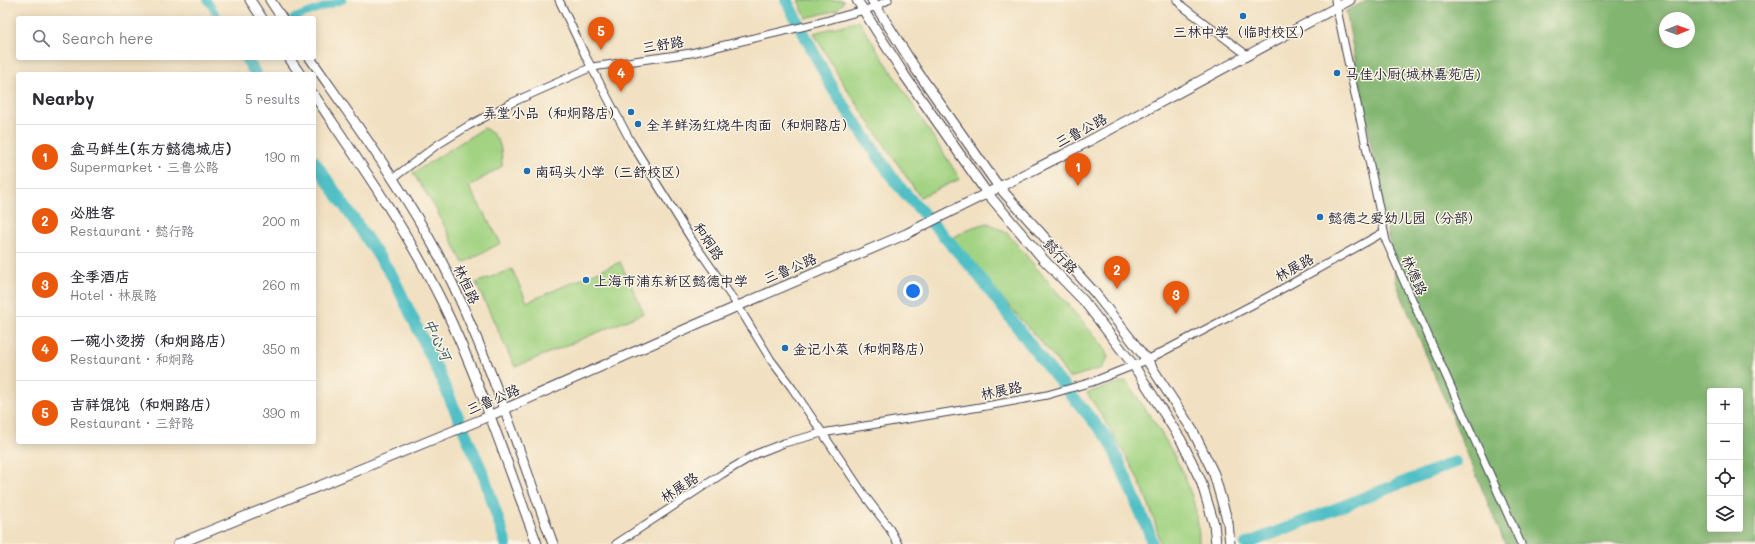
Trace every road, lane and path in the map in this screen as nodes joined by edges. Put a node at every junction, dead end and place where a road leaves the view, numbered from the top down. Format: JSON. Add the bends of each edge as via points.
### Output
{"nodes":[{"id":1,"x":270,"y":0,"type":"edge"},
{"id":2,"x":559,"y":0,"type":"edge"},
{"id":3,"x":857,"y":0,"type":"edge"},
{"id":4,"x":888,"y":0,"type":"edge"},
{"id":5,"x":1177,"y":0,"type":"edge"},
{"id":6,"x":1350,"y":0,"type":"edge"},
{"id":7,"x":252,"y":3,"type":"edge"},
{"id":8,"x":873,"y":3,"type":"edge"},
{"id":9,"x":1336,"y":4,"type":"edge"},
{"id":10,"x":862,"y":10,"type":"junction"},
{"id":11,"x":261,"y":16,"type":"edge"},
{"id":12,"x":281,"y":16,"type":"edge"},
{"id":13,"x":1247,"y":56,"type":"junction"},
{"id":14,"x":290,"y":60,"type":"edge"},
{"id":15,"x":311,"y":60,"type":"edge"},
{"id":16,"x":592,"y":67,"type":"junction"},
{"id":17,"x":299,"y":72,"type":"edge"},
{"id":18,"x":316,"y":98,"type":"edge"},
{"id":19,"x":392,"y":179,"type":"junction"},
{"id":20,"x":999,"y":187,"type":"junction"},
{"id":21,"x":987,"y":193,"type":"junction"},
{"id":22,"x":1384,"y":232,"type":"junction"},
{"id":23,"x":738,"y":306,"type":"junction"},
{"id":24,"x":1147,"y":360,"type":"junction"},
{"id":25,"x":1134,"y":366,"type":"junction"},
{"id":26,"x":504,"y":410,"type":"junction"},
{"id":27,"x":490,"y":416,"type":"junction"},
{"id":28,"x":822,"y":433,"type":"junction"},
{"id":29,"x":178,"y":544,"type":"edge"},
{"id":30,"x":537,"y":544,"type":"edge"},
{"id":31,"x":553,"y":544,"type":"edge"},
{"id":32,"x":616,"y":544,"type":"edge"},
{"id":33,"x":898,"y":544,"type":"edge"},
{"id":34,"x":1216,"y":544,"type":"edge"},
{"id":35,"x":1230,"y":544,"type":"edge"},
{"id":36,"x":1521,"y":544,"type":"edge"}],
"edges":[{"from":1,"to":12,"type":"main road"},
{"from":2,"to":16,"type":"street","name":"和炯路"},
{"from":3,"to":10,"type":"main road","name":"懿行路"},
{"from":4,"to":8,"type":"street","name":"三舒路"},
{"from":5,"to":13,"type":"street"},
{"from":6,"to":9,"type":"main road","name":"三鲁公路"},
{"from":7,"to":11,"type":"main road"},
{"from":8,"to":10,"type":"street","name":"三舒路"},
{"from":8,"to":20,"type":"main road","name":"懿行路"},
{"from":9,"to":13,"type":"main road","name":"三鲁公路"},
{"from":9,"to":22,"type":"street","name":"林德路"},
{"from":10,"to":16,"type":"street","name":"三舒路","via":[[686,54]]},
{"from":10,"to":21,"type":"main road","name":"懿行路"},
{"from":13,"to":20,"type":"main road","name":"三鲁公路"},
{"from":14,"to":17,"type":"main road"},
{"from":15,"to":19,"type":"main road","name":"林恒路"},
{"from":16,"to":19,"type":"street","name":"三舒路","via":[[511,103],[468,126],[437,145]]},
{"from":16,"to":23,"type":"street","name":"和炯路","via":[[635,148],[692,240]]},
{"from":18,"to":27,"type":"main road","via":[[378,189],[423,266],[458,337]]},
{"from":19,"to":26,"type":"main road","name":"林恒路","via":[[439,256],[459,297]]},
{"from":20,"to":21,"type":"main road","name":"三鲁公路"},
{"from":20,"to":24,"type":"main road","name":"懿行路","via":[[1095,293]]},
{"from":21,"to":23,"type":"main road","name":"三鲁公路","via":[[900,237]]},
{"from":21,"to":25,"type":"main road","name":"懿行路","via":[[1044,260],[1084,301]]},
{"from":22,"to":24,"type":"street","name":"林展路"},
{"from":22,"to":36,"type":"street","name":"林德路"},
{"from":23,"to":26,"type":"main road","name":"三鲁公路"},
{"from":23,"to":28,"type":"street","name":"和炯路","via":[[770,360]]},
{"from":24,"to":25,"type":"street","name":"林展路"},
{"from":24,"to":35,"type":"main road","name":"懿行路","via":[[1193,432],[1214,474],[1228,522]]},
{"from":25,"to":28,"type":"street","name":"林展路","via":[[1092,382],[1046,395]]},
{"from":25,"to":34,"type":"main road","name":"懿行路","via":[[1181,440],[1201,480],[1214,524]]},
{"from":26,"to":27,"type":"main road","name":"三鲁公路"},
{"from":26,"to":31,"type":"main road","name":"林恒路"},
{"from":27,"to":29,"type":"main road","name":"三鲁公路"},
{"from":27,"to":30,"type":"main road"},
{"from":28,"to":32,"type":"street","name":"林展路","via":[[756,454]]},
{"from":28,"to":33,"type":"street","name":"和炯路"}]}
